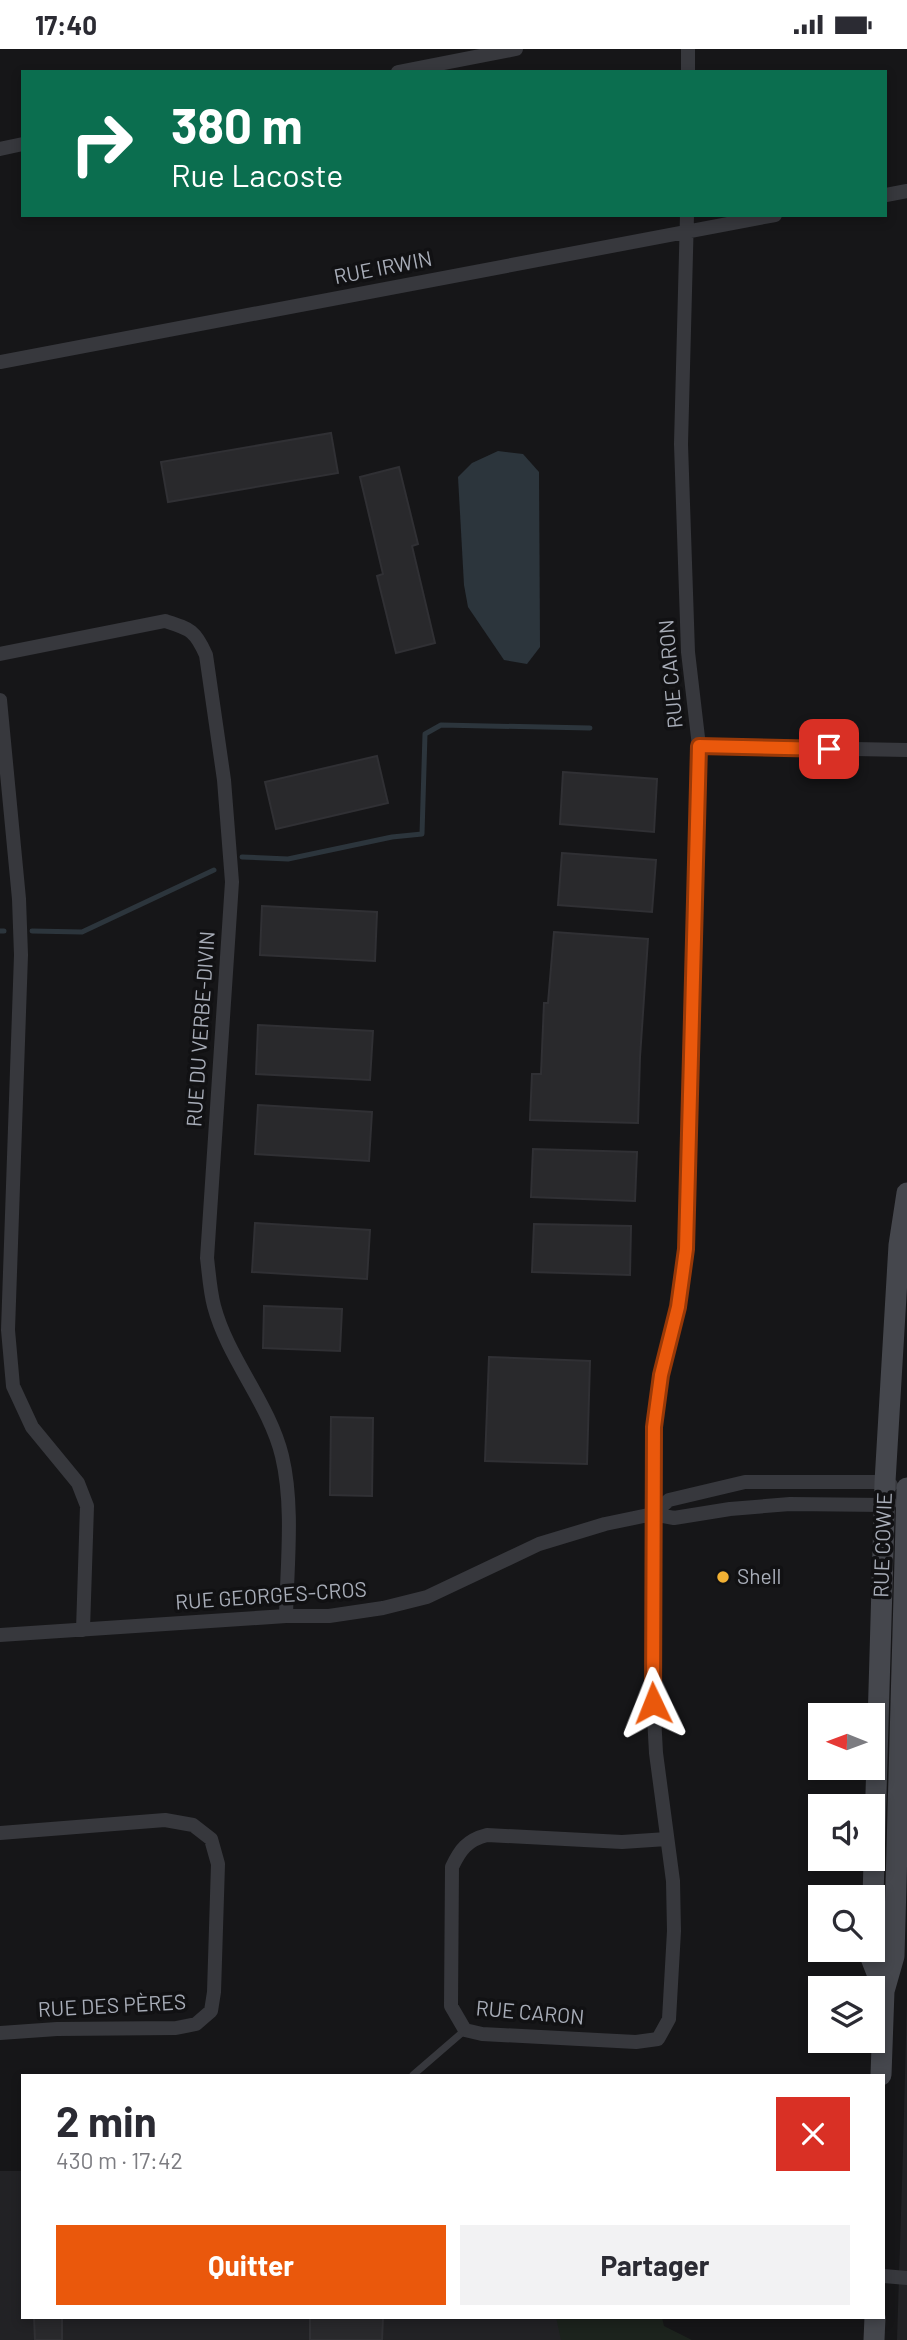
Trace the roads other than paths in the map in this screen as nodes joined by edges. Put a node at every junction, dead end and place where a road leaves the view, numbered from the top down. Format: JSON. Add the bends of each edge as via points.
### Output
{"nodes":[{"id":1,"x":516,"y":49,"type":"edge"},
{"id":2,"x":688,"y":49,"type":"edge"},
{"id":3,"x":408,"y":70,"type":"edge"},
{"id":4,"x":688,"y":70,"type":"edge"},
{"id":5,"x":21,"y":144,"type":"edge"},
{"id":6,"x":0,"y":149,"type":"edge"},
{"id":7,"x":907,"y":191,"type":"edge"},
{"id":8,"x":887,"y":195,"type":"edge"},
{"id":9,"x":687,"y":217,"type":"edge"},
{"id":10,"x":764,"y":217,"type":"edge"},
{"id":11,"x":687,"y":231,"type":"junction"},
{"id":12,"x":0,"y":362,"type":"edge"},
{"id":13,"x":0,"y":654,"type":"edge"},
{"id":14,"x":0,"y":700,"type":"edge"},
{"id":15,"x":699,"y":746,"type":"junction"},
{"id":16,"x":907,"y":751,"type":"edge"},
{"id":17,"x":907,"y":1194,"type":"edge"},
{"id":18,"x":766,"y":1482,"type":"junction"},
{"id":19,"x":885,"y":1482,"type":"junction"},
{"id":20,"x":907,"y":1488,"type":"edge"},
{"id":21,"x":907,"y":1495,"type":"edge"},
{"id":22,"x":885,"y":1505,"type":"junction"},
{"id":23,"x":768,"y":1506,"type":"junction"},
{"id":24,"x":653,"y":1514,"type":"junction"},
{"id":25,"x":286,"y":1616,"type":"junction"},
{"id":26,"x":83,"y":1630,"type":"junction"},
{"id":27,"x":0,"y":1635,"type":"edge"},
{"id":28,"x":0,"y":1833,"type":"edge"},
{"id":29,"x":667,"y":1839,"type":"junction"},
{"id":30,"x":873,"y":1885,"type":"edge"},
{"id":31,"x":885,"y":1988,"type":"edge"},
{"id":32,"x":465,"y":2030,"type":"junction"},
{"id":33,"x":0,"y":2033,"type":"edge"},
{"id":34,"x":882,"y":2053,"type":"edge"},
{"id":35,"x":414,"y":2074,"type":"edge"},
{"id":36,"x":881,"y":2074,"type":"edge"},
{"id":37,"x":885,"y":2276,"type":"edge"},
{"id":38,"x":907,"y":2278,"type":"edge"},
{"id":39,"x":874,"y":2319,"type":"edge"},
{"id":40,"x":874,"y":2340,"type":"edge"}],
"edges":[{"from":1,"to":3,"type":"street"},
{"from":2,"to":4,"type":"street"},
{"from":5,"to":6,"type":"street"},
{"from":7,"to":8,"type":"street"},
{"from":9,"to":11,"type":"street","name":"RUE CARON"},
{"from":10,"to":11,"type":"street","name":"RUE IRWIN"},
{"from":11,"to":12,"type":"street","name":"RUE IRWIN"},
{"from":11,"to":15,"type":"street","name":"RUE CARON","via":[[681,445],[688,652]]},
{"from":13,"to":25,"type":"street","name":"RUE DU VERBE-DIVIN","via":[[165,621],[186,628],[198,638],[206,655],[224,780],[232,882],[207,1258],[214,1306],[282,1455],[287,1493]]},
{"from":14,"to":26,"type":"street","via":[[21,955],[8,1330],[13,1386],[32,1427],[78,1483],[87,1506]]},
{"from":15,"to":16,"type":"street"},
{"from":15,"to":24,"type":"street","name":"RUE CARON","via":[[686,1249],[654,1427]]},
{"from":17,"to":19,"type":"main road","name":"RUE COWIE","via":[[899,1245]]},
{"from":18,"to":19,"type":"street","name":"RUE GEORGES-CROS"},
{"from":18,"to":23,"type":"street"},
{"from":18,"to":24,"type":"street","name":"RUE GEORGES-CROS","via":[[745,1482],[668,1500]]},
{"from":19,"to":21,"type":"street"},
{"from":19,"to":22,"type":"main road","name":"RUE COWIE"},
{"from":20,"to":21,"type":"main road","name":"RUE COWIE"},
{"from":21,"to":22,"type":"street","name":"RUE GEORGES-CROS"},
{"from":21,"to":31,"type":"main road","name":"RUE COWIE","via":[[894,1956]]},
{"from":22,"to":23,"type":"street","name":"RUE GEORGES-CROS"},
{"from":22,"to":30,"type":"main road","name":"RUE COWIE"},
{"from":23,"to":24,"type":"street","name":"RUE GEORGES-CROS","via":[[674,1518]]},
{"from":24,"to":25,"type":"street","name":"RUE GEORGES-CROS","via":[[539,1544],[427,1597],[329,1616]]},
{"from":24,"to":29,"type":"street","name":"RUE CARON","via":[[652,1678]]},
{"from":25,"to":26,"type":"street","name":"RUE GEORGES-CROS"},
{"from":26,"to":27,"type":"street","name":"RUE GEORGES-CROS"},
{"from":28,"to":33,"type":"street","name":"RUE DES PÈRES","via":[[165,1820],[193,1825],[211,1839],[218,1864],[214,1992],[211,2011],[196,2024]]},
{"from":29,"to":32,"type":"street","name":"RUE CARON","via":[[673,1881],[673,1943],[669,2019],[658,2039],[636,2042]]},
{"from":29,"to":32,"type":"street","name":"RUE CARON","via":[[622,1842],[487,1835],[460,1849],[452,1867],[451,2006]]},
{"from":32,"to":35,"type":"lane"},
{"from":34,"to":36,"type":"main road","name":"RUE COWIE"},
{"from":37,"to":38,"type":"street"},
{"from":39,"to":40,"type":"main road"}]}
